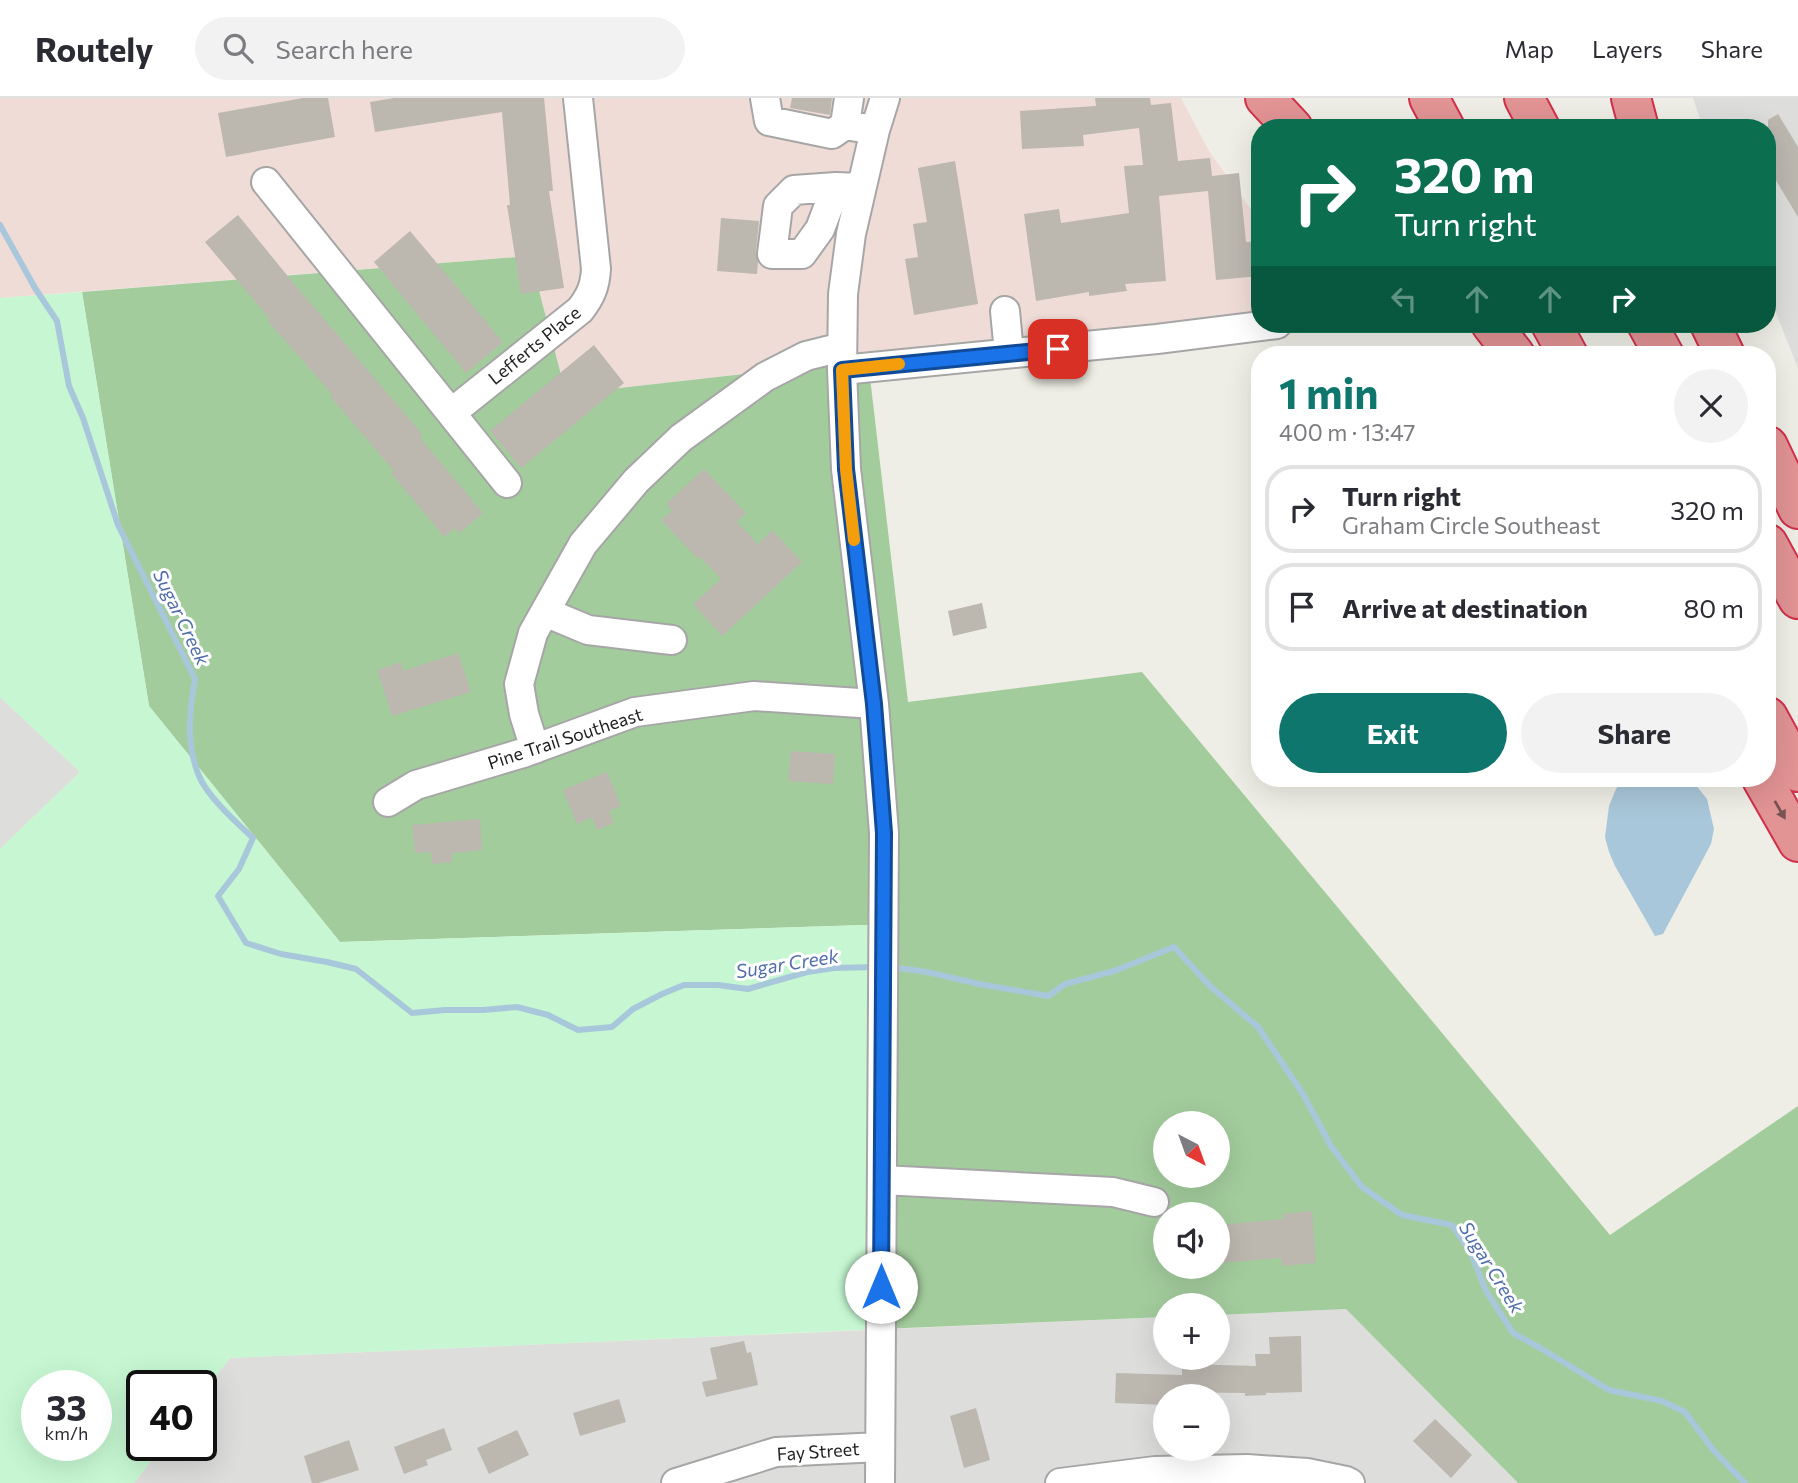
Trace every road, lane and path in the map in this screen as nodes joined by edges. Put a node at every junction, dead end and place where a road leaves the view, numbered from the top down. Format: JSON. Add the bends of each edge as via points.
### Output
{"nodes":[{"id":1,"x":578,"y":98,"type":"edge"},
{"id":2,"x":765,"y":98,"type":"edge"},
{"id":3,"x":885,"y":98,"type":"edge"},
{"id":4,"x":1265,"y":98,"type":"edge"},
{"id":5,"x":1429,"y":98,"type":"edge"},
{"id":6,"x":1524,"y":98,"type":"edge"},
{"id":7,"x":1630,"y":98,"type":"edge"},
{"id":8,"x":847,"y":111,"type":"edge"},
{"id":9,"x":1285,"y":119,"type":"edge"},
{"id":10,"x":1440,"y":119,"type":"edge"},
{"id":11,"x":1535,"y":119,"type":"edge"},
{"id":12,"x":1636,"y":119,"type":"edge"},
{"id":13,"x":875,"y":130,"type":"junction"},
{"id":14,"x":266,"y":182,"type":"dead end"},
{"id":15,"x":1005,"y":311,"type":"dead end"},
{"id":16,"x":1251,"y":327,"type":"edge"},
{"id":17,"x":1009,"y":354,"type":"junction"},
{"id":18,"x":842,"y":359,"type":"junction"},
{"id":19,"x":451,"y":413,"type":"junction"},
{"id":20,"x":1776,"y":463,"type":"edge"},
{"id":21,"x":507,"y":483,"type":"dead end"},
{"id":22,"x":1798,"y":509,"type":"edge"},
{"id":23,"x":1776,"y":559,"type":"edge"},
{"id":24,"x":1798,"y":599,"type":"edge"},
{"id":25,"x":545,"y":612,"type":"junction"},
{"id":26,"x":672,"y":640,"type":"dead end"},
{"id":27,"x":874,"y":704,"type":"junction"},
{"id":28,"x":1776,"y":732,"type":"edge"},
{"id":29,"x":535,"y":749,"type":"junction"},
{"id":30,"x":1798,"y":772,"type":"edge"},
{"id":31,"x":1767,"y":787,"type":"edge"},
{"id":32,"x":388,"y":802,"type":"dead end"},
{"id":33,"x":1798,"y":842,"type":"edge"},
{"id":34,"x":882,"y":1180,"type":"junction"},
{"id":35,"x":1154,"y":1202,"type":"dead end"},
{"id":36,"x":880,"y":1447,"type":"junction"},
{"id":37,"x":676,"y":1483,"type":"edge"},
{"id":38,"x":880,"y":1483,"type":"edge"},
{"id":39,"x":1059,"y":1483,"type":"edge"},
{"id":40,"x":1350,"y":1483,"type":"edge"}],
"edges":[{"from":1,"to":19,"type":"street","name":"Lefferts Place","via":[[595,285],[580,310]]},
{"from":2,"to":8,"type":"street","via":[[769,121],[832,134]]},
{"from":3,"to":13,"type":"street"},
{"from":4,"to":9,"type":"highway"},
{"from":5,"to":10,"type":"highway"},
{"from":6,"to":11,"type":"highway"},
{"from":7,"to":12,"type":"highway"},
{"from":8,"to":13,"type":"street"},
{"from":13,"to":18,"type":"street","via":[[849,187],[851,234],[843,293]]},
{"from":14,"to":19,"type":"street"},
{"from":15,"to":17,"type":"street"},
{"from":16,"to":17,"type":"street"},
{"from":17,"to":18,"type":"street"},
{"from":18,"to":25,"type":"street","via":[[806,356],[765,377],[681,438],[636,481],[583,544]]},
{"from":18,"to":27,"type":"street","via":[[846,469]]},
{"from":19,"to":21,"type":"street"},
{"from":20,"to":22,"type":"highway"},
{"from":23,"to":24,"type":"highway"},
{"from":25,"to":26,"type":"street","via":[[588,630]]},
{"from":25,"to":29,"type":"street","via":[[533,633],[519,684]]},
{"from":27,"to":29,"type":"street","name":"Pine Trail Southeast","via":[[754,696],[635,712]]},
{"from":27,"to":34,"type":"street","via":[[884,833]]},
{"from":28,"to":30,"type":"highway"},
{"from":29,"to":32,"type":"street","name":"Pine Trail Southeast","via":[[416,785]]},
{"from":31,"to":33,"type":"highway","one_way":true},
{"from":34,"to":35,"type":"street","via":[[1113,1192]]},
{"from":34,"to":36,"type":"street"},
{"from":36,"to":37,"type":"street","name":"Fay Street","via":[[776,1452]]},
{"from":36,"to":38,"type":"street"},
{"from":39,"to":40,"type":"street","via":[[1154,1471],[1247,1469],[1307,1472]]}]}
